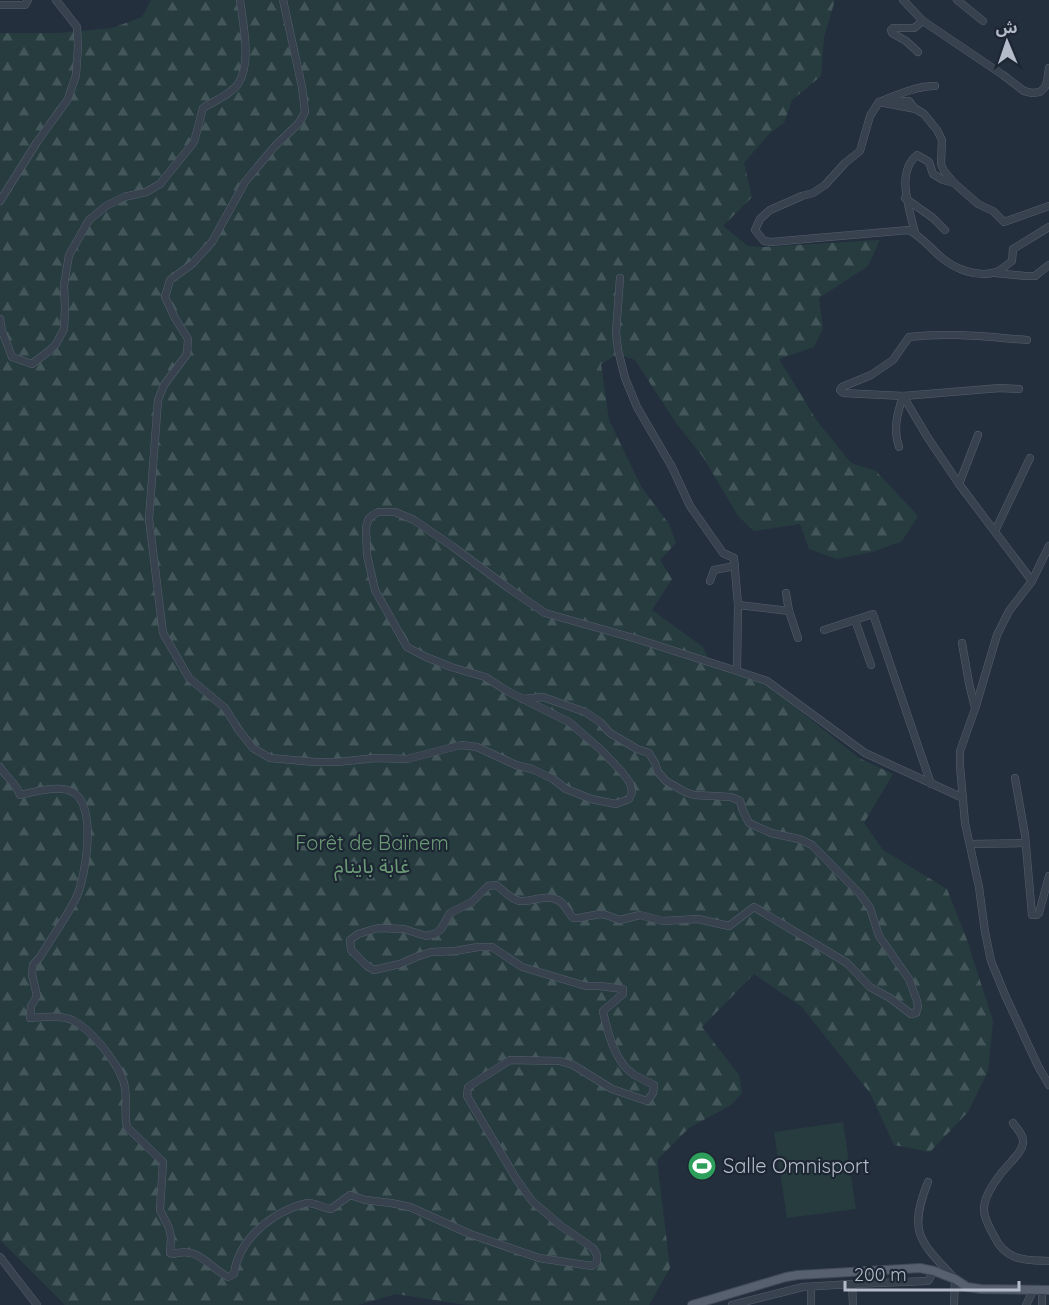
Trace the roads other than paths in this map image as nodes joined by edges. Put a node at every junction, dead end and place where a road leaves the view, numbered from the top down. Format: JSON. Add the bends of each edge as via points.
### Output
{"nodes":[{"id":1,"x":28,"y":0,"type":"edge"},
{"id":2,"x":56,"y":0,"type":"edge"},
{"id":3,"x":240,"y":0,"type":"edge"},
{"id":4,"x":283,"y":0,"type":"edge"},
{"id":5,"x":903,"y":0,"type":"edge"},
{"id":6,"x":957,"y":0,"type":"edge"},
{"id":7,"x":0,"y":5,"type":"edge"},
{"id":8,"x":923,"y":21,"type":"junction"},
{"id":9,"x":983,"y":21,"type":"dead end"},
{"id":10,"x":918,"y":52,"type":"dead end"},
{"id":11,"x":1049,"y":68,"type":"edge"},
{"id":12,"x":935,"y":86,"type":"dead end"},
{"id":13,"x":879,"y":102,"type":"junction"},
{"id":14,"x":954,"y":183,"type":"junction"},
{"id":15,"x":905,"y":198,"type":"junction"},
{"id":16,"x":0,"y":201,"type":"edge"},
{"id":17,"x":1049,"y":206,"type":"edge"},
{"id":18,"x":1049,"y":227,"type":"edge"},
{"id":19,"x":945,"y":230,"type":"dead end"},
{"id":20,"x":915,"y":233,"type":"junction"},
{"id":21,"x":1049,"y":265,"type":"edge"},
{"id":22,"x":994,"y":272,"type":"junction"},
{"id":23,"x":620,"y":278,"type":"dead end"},
{"id":24,"x":0,"y":319,"type":"edge"},
{"id":25,"x":1027,"y":340,"type":"dead end"},
{"id":26,"x":1019,"y":389,"type":"dead end"},
{"id":27,"x":903,"y":396,"type":"junction"},
{"id":28,"x":978,"y":435,"type":"dead end"},
{"id":29,"x":899,"y":447,"type":"dead end"},
{"id":30,"x":1030,"y":458,"type":"dead end"},
{"id":31,"x":959,"y":484,"type":"junction"},
{"id":32,"x":995,"y":531,"type":"junction"},
{"id":33,"x":1049,"y":546,"type":"edge"},
{"id":34,"x":735,"y":566,"type":"junction"},
{"id":35,"x":1032,"y":580,"type":"junction"},
{"id":36,"x":710,"y":581,"type":"dead end"},
{"id":37,"x":786,"y":593,"type":"dead end"},
{"id":38,"x":738,"y":605,"type":"junction"},
{"id":39,"x":789,"y":611,"type":"junction"},
{"id":40,"x":855,"y":620,"type":"junction"},
{"id":41,"x":824,"y":630,"type":"dead end"},
{"id":42,"x":798,"y":638,"type":"dead end"},
{"id":43,"x":962,"y":643,"type":"dead end"},
{"id":44,"x":870,"y":665,"type":"dead end"},
{"id":45,"x":737,"y":670,"type":"junction"},
{"id":46,"x":523,"y":699,"type":"junction"},
{"id":47,"x":975,"y":709,"type":"junction"},
{"id":48,"x":0,"y":767,"type":"edge"},
{"id":49,"x":1015,"y":778,"type":"dead end"},
{"id":50,"x":931,"y":784,"type":"junction"},
{"id":51,"x":963,"y":798,"type":"junction"},
{"id":52,"x":1025,"y":843,"type":"junction"},
{"id":53,"x":970,"y":844,"type":"junction"},
{"id":54,"x":1049,"y":876,"type":"edge"},
{"id":55,"x":1049,"y":1085,"type":"edge"},
{"id":56,"x":1013,"y":1123,"type":"dead end"},
{"id":57,"x":928,"y":1182,"type":"dead end"},
{"id":58,"x":0,"y":1257,"type":"edge"},
{"id":59,"x":1049,"y":1261,"type":"edge"},
{"id":60,"x":934,"y":1271,"type":"junction"},
{"id":61,"x":955,"y":1280,"type":"junction"},
{"id":62,"x":852,"y":1284,"type":"junction"},
{"id":63,"x":811,"y":1287,"type":"junction"},
{"id":64,"x":1042,"y":1289,"type":"edge"},
{"id":65,"x":763,"y":1297,"type":"junction"},
{"id":66,"x":37,"y":1305,"type":"edge"},
{"id":67,"x":692,"y":1305,"type":"edge"},
{"id":68,"x":732,"y":1305,"type":"edge"},
{"id":69,"x":763,"y":1305,"type":"edge"},
{"id":70,"x":811,"y":1305,"type":"edge"},
{"id":71,"x":852,"y":1305,"type":"edge"},
{"id":72,"x":954,"y":1305,"type":"edge"},
{"id":73,"x":1026,"y":1305,"type":"edge"},
{"id":74,"x":1042,"y":1305,"type":"edge"}],
"edges":[{"from":1,"to":7,"type":"street","via":[[25,5]]},
{"from":2,"to":16,"type":"street","via":[[77,27],[76,75],[68,99]]},
{"from":3,"to":24,"type":"street","via":[[246,50],[244,71],[237,85],[203,108],[194,142],[160,184],[106,206],[89,220],[69,255],[64,329],[56,344],[32,364],[12,357]]},
{"from":4,"to":46,"type":"street","via":[[305,112],[245,182],[212,242],[170,280],[165,297],[188,339],[187,354],[158,400],[155,425],[148,519],[162,633],[189,678],[225,708],[253,748],[270,758],[315,762],[407,759],[461,745],[477,747],[591,799],[616,804],[629,799],[633,792],[630,783],[600,749],[569,722]]},
{"from":5,"to":8,"type":"street"},
{"from":6,"to":9,"type":"street"},
{"from":8,"to":10,"type":"street","via":[[914,28],[891,31]]},
{"from":8,"to":11,"type":"street","via":[[1028,93],[1040,92],[1045,87]]},
{"from":12,"to":13,"type":"street"},
{"from":13,"to":14,"type":"street","via":[[909,101],[929,119],[942,140],[940,164]]},
{"from":13,"to":20,"type":"street","via":[[870,116],[860,151],[813,193],[770,210],[754,230],[764,241],[771,242],[894,230]]},
{"from":14,"to":15,"type":"street","via":[[933,174],[929,162],[916,155],[910,160]]},
{"from":14,"to":17,"type":"street","via":[[1004,222]]},
{"from":15,"to":19,"type":"street"},
{"from":15,"to":20,"type":"street"},
{"from":18,"to":22,"type":"street","via":[[1013,249],[1011,261]]},
{"from":20,"to":22,"type":"street","via":[[952,266],[969,272]]},
{"from":21,"to":22,"type":"street","via":[[1035,276]]},
{"from":23,"to":34,"type":"street","via":[[616,333],[625,378],[690,506],[723,553],[734,558]]},
{"from":25,"to":27,"type":"street","via":[[909,337],[893,360],[840,389],[843,393]]},
{"from":26,"to":27,"type":"street"},
{"from":27,"to":29,"type":"street","via":[[896,418]]},
{"from":27,"to":31,"type":"street"},
{"from":28,"to":31,"type":"street"},
{"from":30,"to":32,"type":"street"},
{"from":31,"to":32,"type":"street"},
{"from":32,"to":35,"type":"street"},
{"from":33,"to":35,"type":"street"},
{"from":34,"to":36,"type":"street","via":[[714,570]]},
{"from":34,"to":38,"type":"street"},
{"from":35,"to":47,"type":"street","via":[[997,634]]},
{"from":37,"to":39,"type":"street"},
{"from":38,"to":39,"type":"street"},
{"from":38,"to":45,"type":"street"},
{"from":39,"to":42,"type":"street"},
{"from":40,"to":41,"type":"street"},
{"from":40,"to":44,"type":"street"},
{"from":40,"to":50,"type":"street","via":[[873,614]]},
{"from":43,"to":47,"type":"street"},
{"from":45,"to":46,"type":"street","via":[[546,614],[414,520],[395,512],[378,512],[369,518],[367,555],[375,590],[407,647],[442,664],[485,677]]},
{"from":45,"to":50,"type":"street","via":[[767,681],[865,753]]},
{"from":46,"to":48,"type":"street","via":[[543,697],[585,712],[610,733],[649,753],[658,772],[676,787],[694,795],[731,797],[740,801],[750,823],[812,845],[870,908],[879,936],[909,979],[918,1007],[911,1014],[870,987],[847,963],[754,907],[729,926],[698,919],[663,921],[640,915],[621,920],[600,914],[573,918],[555,898],[519,901],[496,885],[488,886],[472,902],[450,913],[435,934],[378,928],[358,934],[351,940],[351,950],[374,970],[431,952],[492,947],[522,967],[586,986],[623,989],[623,994],[603,1011],[620,1060],[633,1074],[654,1085],[647,1101],[612,1089],[560,1061],[510,1060],[468,1087],[467,1096],[517,1180],[532,1201],[592,1248],[597,1262],[591,1266],[539,1258],[470,1234],[410,1207],[350,1195],[330,1209],[307,1203],[262,1225],[243,1249],[234,1274],[228,1277],[200,1256],[170,1253],[169,1228],[160,1210],[163,1162],[127,1127],[126,1092],[114,1064],[88,1032],[73,1021],[60,1017],[30,1018],[31,1006],[38,996],[33,965],[76,897],[84,872],[87,816],[74,792],[51,789],[20,795]]},
{"from":47,"to":51,"type":"street","via":[[960,751]]},
{"from":49,"to":52,"type":"street"},
{"from":50,"to":51,"type":"street"},
{"from":51,"to":53,"type":"street"},
{"from":52,"to":53,"type":"street"},
{"from":52,"to":54,"type":"street","via":[[1032,915],[1040,913]]},
{"from":53,"to":55,"type":"street","via":[[991,961]]},
{"from":56,"to":59,"type":"street","via":[[1023,1137],[1023,1145],[986,1199],[985,1216],[1006,1253],[1024,1260]]},
{"from":57,"to":61,"type":"street","via":[[919,1208],[920,1234],[926,1248]]},
{"from":58,"to":66,"type":"street"},
{"from":60,"to":61,"type":"main road"},
{"from":60,"to":62,"type":"street","via":[[928,1281]]},
{"from":60,"to":67,"type":"main road","via":[[920,1268],[798,1275]]},
{"from":61,"to":64,"type":"main road","via":[[981,1289]]},
{"from":61,"to":72,"type":"street"},
{"from":62,"to":63,"type":"street"},
{"from":62,"to":71,"type":"street"},
{"from":63,"to":65,"type":"street"},
{"from":63,"to":70,"type":"street"},
{"from":64,"to":73,"type":"street"},
{"from":64,"to":74,"type":"street"},
{"from":65,"to":68,"type":"street"},
{"from":65,"to":69,"type":"street"}]}
